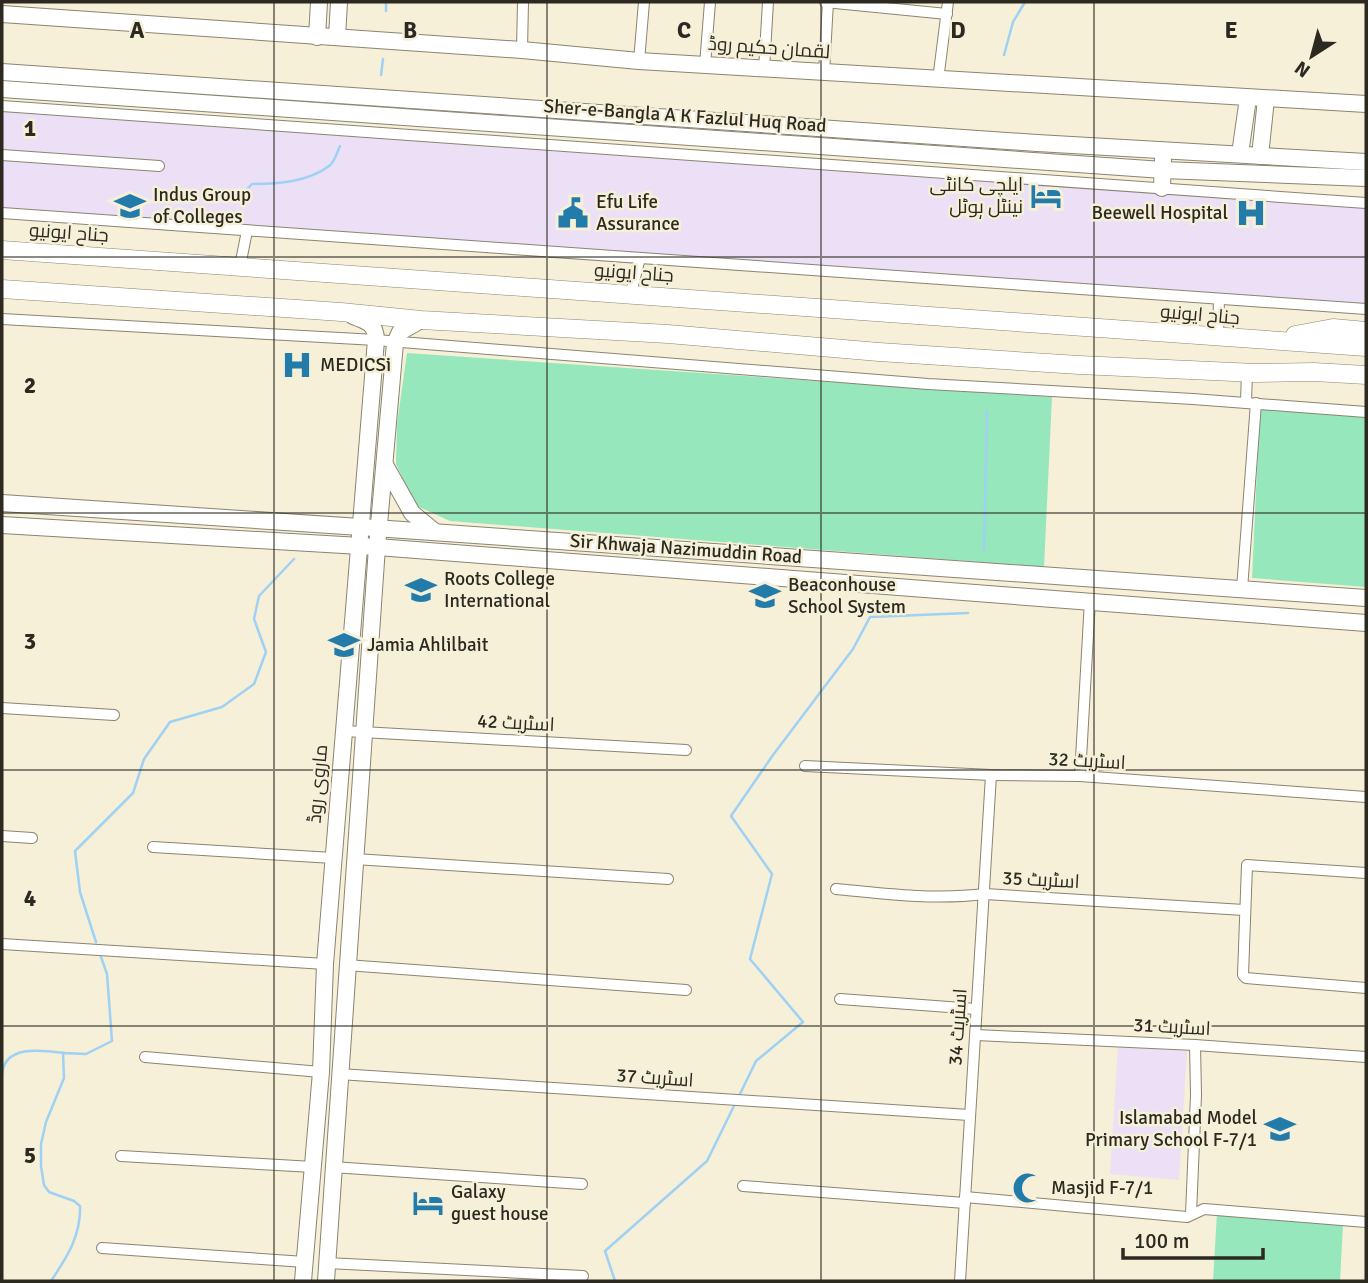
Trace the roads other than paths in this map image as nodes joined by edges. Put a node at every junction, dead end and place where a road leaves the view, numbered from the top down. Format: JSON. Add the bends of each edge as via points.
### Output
{"nodes":[{"id":1,"x":319,"y":2,"type":"edge"},
{"id":2,"x":339,"y":2,"type":"edge"},
{"id":3,"x":523,"y":2,"type":"edge"},
{"id":4,"x":644,"y":2,"type":"edge"},
{"id":5,"x":710,"y":2,"type":"edge"},
{"id":6,"x":768,"y":2,"type":"edge"},
{"id":7,"x":826,"y":2,"type":"edge"},
{"id":8,"x":948,"y":2,"type":"edge"},
{"id":9,"x":848,"y":3,"type":"edge"},
{"id":10,"x":2,"y":14,"type":"edge"},
{"id":11,"x":947,"y":14,"type":"junction"},
{"id":12,"x":317,"y":37,"type":"junction"},
{"id":13,"x":337,"y":37,"type":"junction"},
{"id":14,"x":522,"y":50,"type":"junction"},
{"id":15,"x":639,"y":61,"type":"junction"},
{"id":16,"x":705,"y":65,"type":"junction"},
{"id":17,"x":764,"y":69,"type":"junction"},
{"id":18,"x":2,"y":72,"type":"edge"},
{"id":19,"x":824,"y":73,"type":"junction"},
{"id":20,"x":938,"y":80,"type":"junction"},
{"id":21,"x":2,"y":89,"type":"edge"},
{"id":22,"x":274,"y":90,"type":"junction"},
{"id":23,"x":1248,"y":98,"type":"junction"},
{"id":24,"x":1266,"y":99,"type":"junction"},
{"id":25,"x":1366,"y":104,"type":"edge"},
{"id":26,"x":2,"y":106,"type":"edge"},
{"id":27,"x":274,"y":108,"type":"junction"},
{"id":28,"x":668,"y":118,"type":"junction"},
{"id":29,"x":665,"y":135,"type":"junction"},
{"id":30,"x":1163,"y":151,"type":"junction"},
{"id":31,"x":662,"y":153,"type":"junction"},
{"id":32,"x":1240,"y":154,"type":"junction"},
{"id":33,"x":2,"y":155,"type":"edge"},
{"id":34,"x":1260,"y":156,"type":"junction"},
{"id":35,"x":1366,"y":162,"type":"edge"},
{"id":36,"x":159,"y":166,"type":"dead end"},
{"id":37,"x":1163,"y":170,"type":"junction"},
{"id":38,"x":1366,"y":178,"type":"edge"},
{"id":39,"x":1161,"y":188,"type":"junction"},
{"id":40,"x":1366,"y":203,"type":"edge"},
{"id":41,"x":2,"y":214,"type":"edge"},
{"id":42,"x":247,"y":231,"type":"junction"},
{"id":43,"x":2,"y":250,"type":"edge"},
{"id":44,"x":640,"y":258,"type":"junction"},
{"id":45,"x":240,"y":266,"type":"junction"},
{"id":46,"x":2,"y":289,"type":"edge"},
{"id":47,"x":632,"y":293,"type":"junction"},
{"id":48,"x":1219,"y":299,"type":"junction"},
{"id":49,"x":1366,"y":309,"type":"edge"},
{"id":50,"x":341,"y":312,"type":"junction"},
{"id":51,"x":2,"y":319,"type":"edge"},
{"id":52,"x":421,"y":320,"type":"junction"},
{"id":53,"x":1366,"y":331,"type":"edge"},
{"id":54,"x":1218,"y":337,"type":"junction"},
{"id":55,"x":376,"y":340,"type":"junction"},
{"id":56,"x":1264,"y":341,"type":"junction"},
{"id":57,"x":395,"y":342,"type":"junction"},
{"id":58,"x":1366,"y":347,"type":"edge"},
{"id":59,"x":1252,"y":372,"type":"junction"},
{"id":60,"x":1366,"y":375,"type":"edge"},
{"id":61,"x":1366,"y":386,"type":"edge"},
{"id":62,"x":1251,"y":403,"type":"junction"},
{"id":63,"x":1366,"y":412,"type":"edge"},
{"id":64,"x":384,"y":465,"type":"junction"},
{"id":65,"x":2,"y":503,"type":"edge"},
{"id":66,"x":362,"y":505,"type":"junction"},
{"id":67,"x":2,"y":525,"type":"edge"},
{"id":68,"x":328,"y":525,"type":"junction"},
{"id":69,"x":360,"y":527,"type":"junction"},
{"id":70,"x":379,"y":528,"type":"junction"},
{"id":71,"x":436,"y":532,"type":"junction"},
{"id":72,"x":359,"y":546,"type":"junction"},
{"id":73,"x":377,"y":547,"type":"junction"},
{"id":74,"x":1242,"y":589,"type":"junction"},
{"id":75,"x":1330,"y":596,"type":"junction"},
{"id":76,"x":1366,"y":598,"type":"edge"},
{"id":77,"x":1090,"y":600,"type":"junction"},
{"id":78,"x":1330,"y":620,"type":"junction"},
{"id":79,"x":1366,"y":623,"type":"edge"},
{"id":80,"x":2,"y":708,"type":"edge"},
{"id":81,"x":114,"y":715,"type":"dead end"},
{"id":82,"x":344,"y":731,"type":"junction"},
{"id":83,"x":363,"y":732,"type":"junction"},
{"id":84,"x":686,"y":750,"type":"dead end"},
{"id":85,"x":806,"y":766,"type":"dead end"},
{"id":86,"x":991,"y":775,"type":"junction"},
{"id":87,"x":1080,"y":776,"type":"junction"},
{"id":88,"x":1366,"y":797,"type":"edge"},
{"id":89,"x":2,"y":836,"type":"edge"},
{"id":90,"x":32,"y":838,"type":"dead end"},
{"id":91,"x":153,"y":847,"type":"dead end"},
{"id":92,"x":333,"y":858,"type":"junction"},
{"id":93,"x":355,"y":859,"type":"junction"},
{"id":94,"x":1366,"y":873,"type":"edge"},
{"id":95,"x":667,"y":879,"type":"dead end"},
{"id":96,"x":836,"y":890,"type":"dead end"},
{"id":97,"x":985,"y":894,"type":"junction"},
{"id":98,"x":1244,"y":910,"type":"junction"},
{"id":99,"x":2,"y":944,"type":"edge"},
{"id":100,"x":325,"y":964,"type":"junction"},
{"id":101,"x":346,"y":965,"type":"junction"},
{"id":102,"x":1366,"y":988,"type":"edge"},
{"id":103,"x":686,"y":989,"type":"dead end"},
{"id":104,"x":840,"y":999,"type":"dead end"},
{"id":105,"x":976,"y":1009,"type":"junction"},
{"id":106,"x":975,"y":1035,"type":"junction"},
{"id":107,"x":1195,"y":1045,"type":"junction"},
{"id":108,"x":145,"y":1057,"type":"dead end"},
{"id":109,"x":1366,"y":1057,"type":"edge"},
{"id":110,"x":321,"y":1072,"type":"junction"},
{"id":111,"x":339,"y":1074,"type":"junction"},
{"id":112,"x":969,"y":1115,"type":"junction"},
{"id":113,"x":121,"y":1156,"type":"dead end"},
{"id":114,"x":313,"y":1167,"type":"junction"},
{"id":115,"x":332,"y":1167,"type":"junction"},
{"id":116,"x":582,"y":1184,"type":"dead end"},
{"id":117,"x":743,"y":1186,"type":"dead end"},
{"id":118,"x":965,"y":1200,"type":"junction"},
{"id":119,"x":1191,"y":1214,"type":"junction"},
{"id":120,"x":1366,"y":1222,"type":"edge"},
{"id":121,"x":102,"y":1248,"type":"dead end"},
{"id":122,"x":305,"y":1262,"type":"junction"},
{"id":123,"x":327,"y":1263,"type":"junction"},
{"id":124,"x":583,"y":1276,"type":"dead end"},
{"id":125,"x":303,"y":1281,"type":"edge"},
{"id":126,"x":326,"y":1281,"type":"edge"},
{"id":127,"x":960,"y":1281,"type":"edge"}],
"edges":[{"from":1,"to":12,"type":"main road"},
{"from":2,"to":13,"type":"main road"},
{"from":3,"to":14,"type":"street"},
{"from":4,"to":15,"type":"street"},
{"from":5,"to":16,"type":"street"},
{"from":6,"to":17,"type":"street"},
{"from":7,"to":9,"type":"street"},
{"from":7,"to":19,"type":"street"},
{"from":8,"to":11,"type":"street"},
{"from":9,"to":11,"type":"street"},
{"from":10,"to":12,"type":"main road","name":"لقمان حکیم روڈ"},
{"from":11,"to":20,"type":"street"},
{"from":12,"to":13,"type":"main road","name":"لقمان حکیم روڈ"},
{"from":13,"to":14,"type":"main road","name":"لقمان حکیم روڈ"},
{"from":14,"to":15,"type":"main road","name":"لقمان حکیم روڈ"},
{"from":15,"to":16,"type":"main road","name":"لقمان حکیم روڈ"},
{"from":16,"to":17,"type":"main road","name":"لقمان حکیم روڈ"},
{"from":17,"to":19,"type":"main road","name":"لقمان حکیم روڈ"},
{"from":18,"to":22,"type":"main road","name":"Sher-e-Bangla A K Fazlul Huq Road"},
{"from":19,"to":20,"type":"main road","name":"لقمان حکیم روڈ"},
{"from":20,"to":23,"type":"main road","name":"لقمان حکیم روڈ"},
{"from":21,"to":27,"type":"main road","name":"Sher-e-Bangla A K Fazlul Huq Road"},
{"from":22,"to":27,"type":"main road"},
{"from":22,"to":28,"type":"main road","name":"Sher-e-Bangla A K Fazlul Huq Road"},
{"from":23,"to":24,"type":"main road","name":"لقمان حکیم روڈ"},
{"from":23,"to":32,"type":"main road"},
{"from":24,"to":25,"type":"main road","name":"لقمان حکیم روڈ"},
{"from":24,"to":34,"type":"main road"},
{"from":26,"to":31,"type":"street"},
{"from":27,"to":29,"type":"main road","name":"Sher-e-Bangla A K Fazlul Huq Road"},
{"from":28,"to":29,"type":"main road"},
{"from":28,"to":30,"type":"main road","name":"Sher-e-Bangla A K Fazlul Huq Road"},
{"from":29,"to":31,"type":"street"},
{"from":29,"to":37,"type":"main road","name":"Sher-e-Bangla A K Fazlul Huq Road"},
{"from":30,"to":32,"type":"main road","name":"Sher-e-Bangla A K Fazlul Huq Road"},
{"from":30,"to":37,"type":"main road"},
{"from":31,"to":39,"type":"street"},
{"from":32,"to":34,"type":"main road","name":"Sher-e-Bangla A K Fazlul Huq Road"},
{"from":33,"to":36,"type":"street"},
{"from":34,"to":35,"type":"main road","name":"Sher-e-Bangla A K Fazlul Huq Road"},
{"from":37,"to":38,"type":"main road","name":"Sher-e-Bangla A K Fazlul Huq Road"},
{"from":37,"to":39,"type":"main road"},
{"from":39,"to":40,"type":"street"},
{"from":41,"to":42,"type":"street"},
{"from":42,"to":44,"type":"street"},
{"from":42,"to":45,"type":"street"},
{"from":43,"to":45,"type":"main road","name":"جناح ایونیو"},
{"from":44,"to":47,"type":"street"},
{"from":44,"to":48,"type":"street"},
{"from":45,"to":47,"type":"main road","name":"جناح ایونیو"},
{"from":46,"to":50,"type":"main road"},
{"from":47,"to":54,"type":"main road","name":"جناح ایونیو"},
{"from":48,"to":49,"type":"street"},
{"from":48,"to":54,"type":"street"},
{"from":50,"to":52,"type":"main road"},
{"from":50,"to":55,"type":"main road","via":[[371,324]]},
{"from":51,"to":55,"type":"street"},
{"from":52,"to":57,"type":"main road","via":[[400,332]]},
{"from":52,"to":59,"type":"main road","via":[[1079,365]]},
{"from":53,"to":56,"type":"main road","via":[[1333,328]]},
{"from":54,"to":56,"type":"main road","name":"جناح ایونیو"},
{"from":55,"to":57,"type":"street"},
{"from":55,"to":66,"type":"main road","name":"ماروی روڈ"},
{"from":56,"to":58,"type":"main road"},
{"from":57,"to":62,"type":"street","via":[[928,384]]},
{"from":57,"to":64,"type":"main road"},
{"from":59,"to":60,"type":"main road"},
{"from":59,"to":61,"type":"main road"},
{"from":59,"to":62,"type":"street"},
{"from":62,"to":63,"type":"street"},
{"from":62,"to":74,"type":"street"},
{"from":64,"to":70,"type":"main road"},
{"from":64,"to":71,"type":"main road","via":[[412,513]]},
{"from":65,"to":68,"type":"main road","name":"Sir Khwaja Nazimuddin Road"},
{"from":66,"to":68,"type":"main road","via":[[351,519]]},
{"from":66,"to":69,"type":"main road","name":"ماروی روڈ"},
{"from":67,"to":72,"type":"main road","name":"Sir Khwaja Nazimuddin Road"},
{"from":68,"to":69,"type":"main road","name":"Sir Khwaja Nazimuddin Road"},
{"from":69,"to":70,"type":"main road","name":"Sir Khwaja Nazimuddin Road"},
{"from":69,"to":72,"type":"main road","name":"ماروی روڈ"},
{"from":70,"to":71,"type":"main road","name":"Sir Khwaja Nazimuddin Road"},
{"from":70,"to":73,"type":"main road"},
{"from":71,"to":74,"type":"main road","name":"Sir Khwaja Nazimuddin Road"},
{"from":72,"to":73,"type":"main road","name":"Sir Khwaja Nazimuddin Road"},
{"from":72,"to":82,"type":"main road","name":"ماروی روڈ"},
{"from":73,"to":77,"type":"main road","name":"Sir Khwaja Nazimuddin Road"},
{"from":73,"to":83,"type":"main road"},
{"from":74,"to":75,"type":"main road","name":"Sir Khwaja Nazimuddin Road"},
{"from":75,"to":76,"type":"main road","name":"Sir Khwaja Nazimuddin Road"},
{"from":75,"to":78,"type":"main road"},
{"from":77,"to":78,"type":"main road","name":"Sir Khwaja Nazimuddin Road"},
{"from":77,"to":87,"type":"street"},
{"from":78,"to":79,"type":"main road","name":"Sir Khwaja Nazimuddin Road"},
{"from":80,"to":81,"type":"street"},
{"from":82,"to":83,"type":"street","name":"اسٹریٹ 42"},
{"from":82,"to":92,"type":"main road","name":"ماروی روڈ"},
{"from":83,"to":84,"type":"street","name":"اسٹریٹ 42"},
{"from":83,"to":93,"type":"main road"},
{"from":85,"to":86,"type":"street","name":"اسٹریٹ 32"},
{"from":86,"to":87,"type":"street","name":"اسٹریٹ 32"},
{"from":86,"to":97,"type":"street","name":"اسٹریٹ 34"},
{"from":87,"to":88,"type":"street","name":"اسٹریٹ 32"},
{"from":89,"to":90,"type":"street"},
{"from":91,"to":92,"type":"street"},
{"from":92,"to":93,"type":"main road"},
{"from":92,"to":100,"type":"main road","name":"ماروی روڈ"},
{"from":93,"to":95,"type":"street"},
{"from":93,"to":101,"type":"main road"},
{"from":94,"to":98,"type":"street","via":[[1247,865]]},
{"from":96,"to":97,"type":"street","name":"اسٹریٹ 35","via":[[916,897]]},
{"from":97,"to":98,"type":"street","name":"اسٹریٹ 35"},
{"from":97,"to":105,"type":"street","name":"اسٹریٹ 34"},
{"from":98,"to":102,"type":"street","via":[[1244,977]]},
{"from":99,"to":100,"type":"street"},
{"from":100,"to":101,"type":"main road"},
{"from":100,"to":110,"type":"main road","name":"ماروی روڈ"},
{"from":101,"to":103,"type":"street"},
{"from":101,"to":111,"type":"main road"},
{"from":104,"to":105,"type":"street"},
{"from":105,"to":106,"type":"street","name":"اسٹریٹ 34"},
{"from":106,"to":107,"type":"street","name":"اسٹریٹ 31"},
{"from":106,"to":112,"type":"street","name":"اسٹریٹ 34"},
{"from":107,"to":109,"type":"street","name":"اسٹریٹ 31"},
{"from":107,"to":119,"type":"street"},
{"from":108,"to":110,"type":"street"},
{"from":110,"to":111,"type":"main road"},
{"from":110,"to":114,"type":"main road","name":"ماروی روڈ"},
{"from":111,"to":112,"type":"street","name":"اسٹریٹ 37"},
{"from":111,"to":115,"type":"main road"},
{"from":112,"to":118,"type":"street","name":"اسٹریٹ 34"},
{"from":113,"to":114,"type":"street"},
{"from":114,"to":115,"type":"main road"},
{"from":114,"to":122,"type":"main road","name":"ماروی روڈ"},
{"from":115,"to":116,"type":"street"},
{"from":115,"to":123,"type":"main road"},
{"from":117,"to":118,"type":"street"},
{"from":118,"to":119,"type":"street"},
{"from":118,"to":127,"type":"street","name":"اسٹریٹ 34"},
{"from":119,"to":120,"type":"street","via":[[1203,1209]]},
{"from":121,"to":122,"type":"street"},
{"from":122,"to":123,"type":"main road"},
{"from":122,"to":125,"type":"main road","name":"ماروی روڈ"},
{"from":123,"to":124,"type":"street"},
{"from":123,"to":126,"type":"main road"}]}
